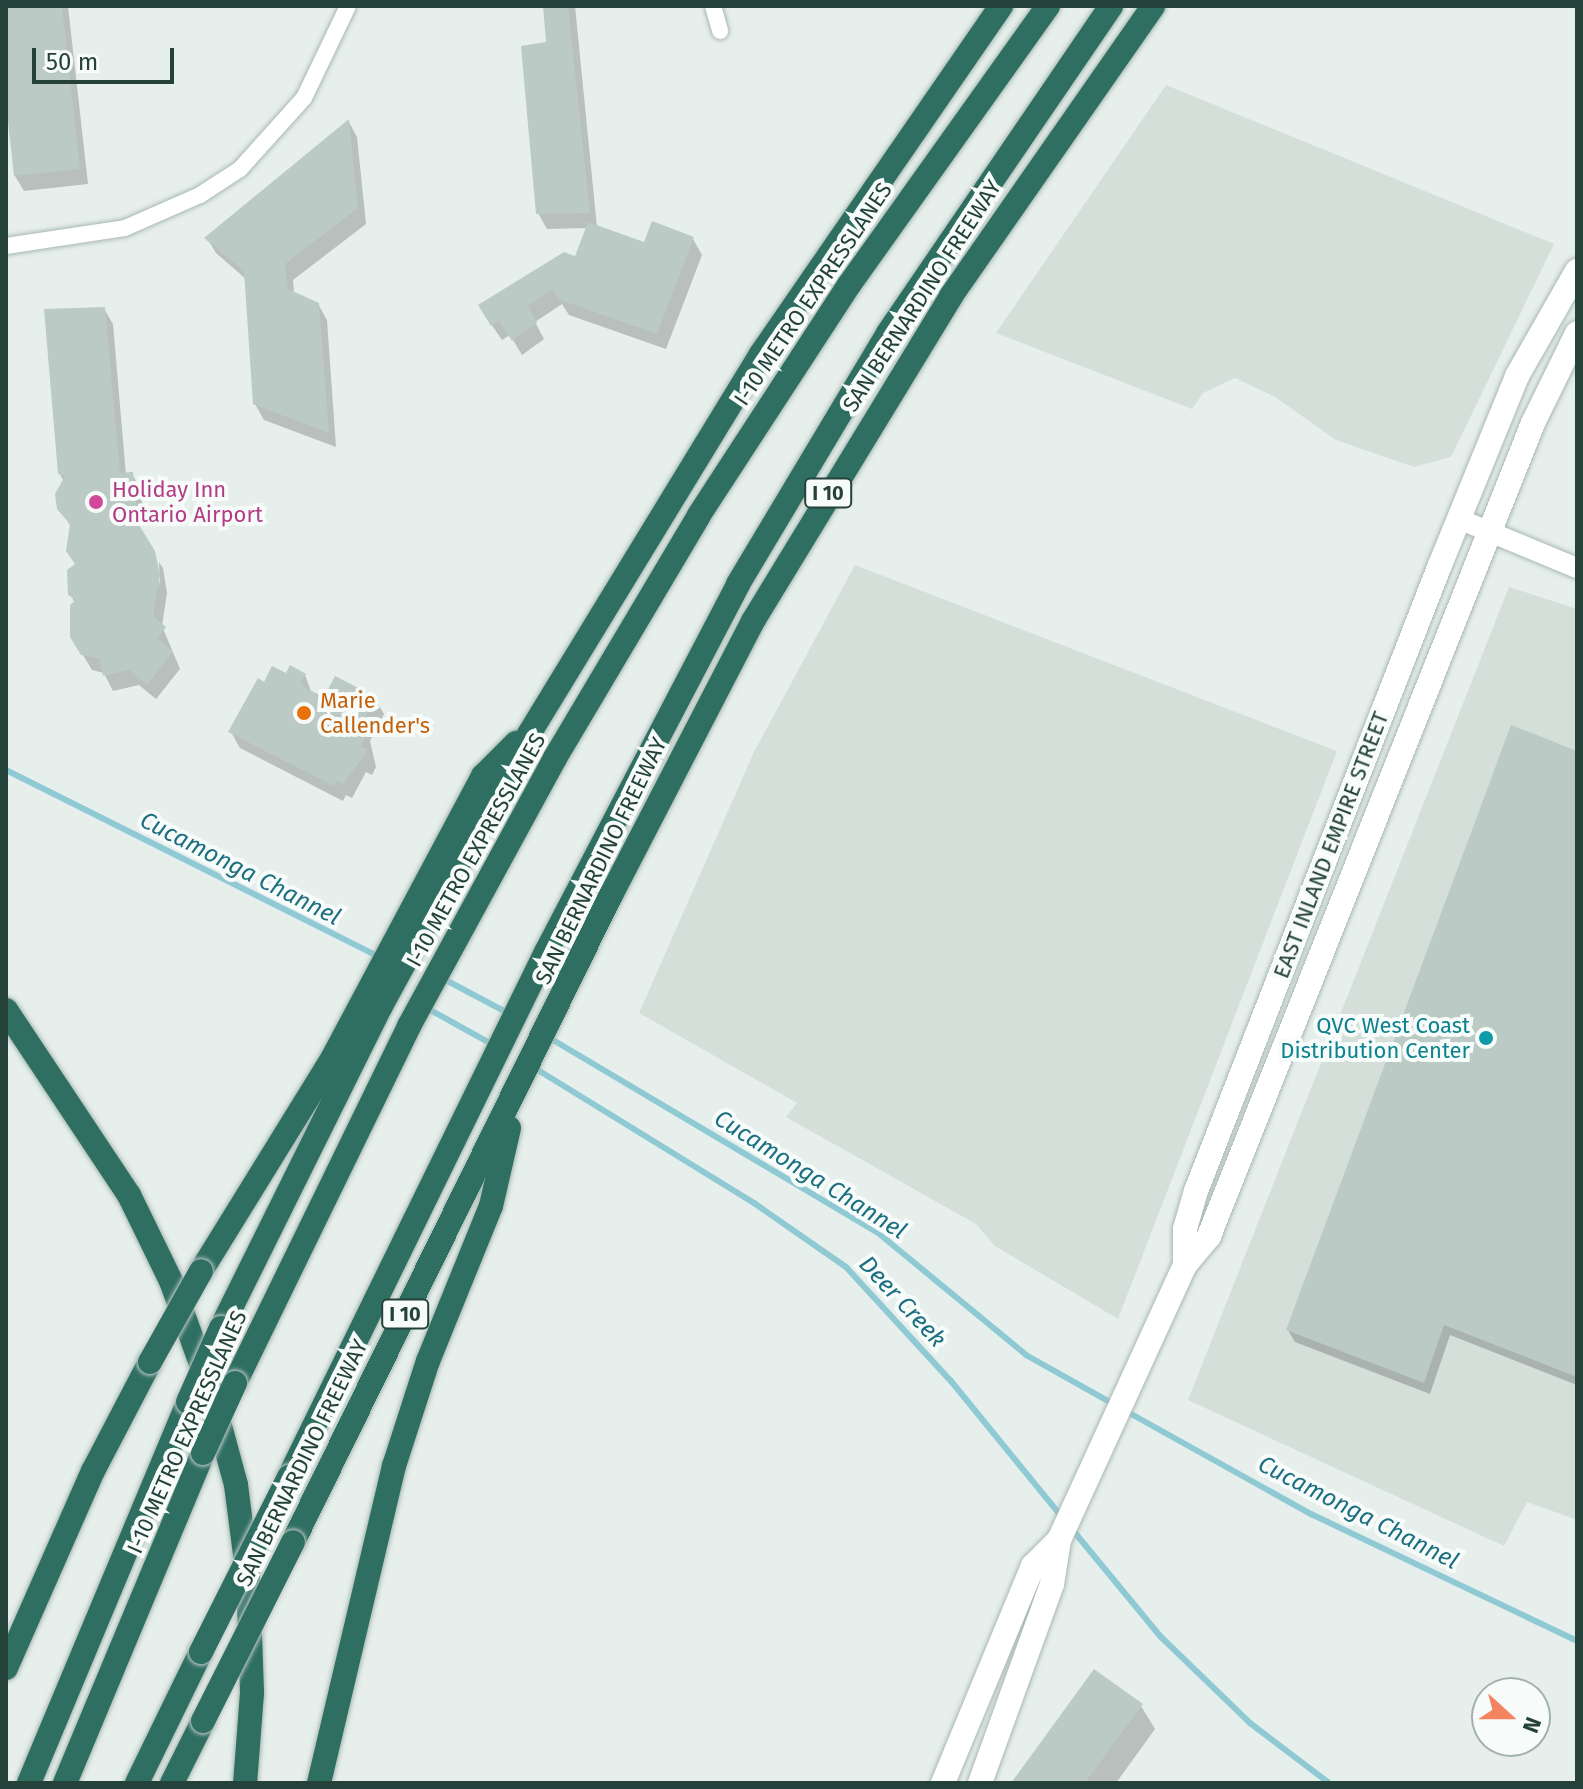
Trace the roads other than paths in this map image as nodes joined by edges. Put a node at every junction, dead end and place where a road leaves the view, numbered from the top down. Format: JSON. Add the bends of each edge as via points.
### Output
{"nodes":[{"id":1,"x":348,"y":6,"type":"edge"},
{"id":2,"x":713,"y":6,"type":"edge"},
{"id":3,"x":1001,"y":6,"type":"edge"},
{"id":4,"x":1048,"y":6,"type":"edge"},
{"id":5,"x":1111,"y":6,"type":"edge"},
{"id":6,"x":1153,"y":6,"type":"edge"},
{"id":7,"x":720,"y":31,"type":"dead end"},
{"id":8,"x":6,"y":246,"type":"edge"},
{"id":9,"x":1577,"y":271,"type":"edge"},
{"id":10,"x":1577,"y":333,"type":"edge"},
{"id":11,"x":1459,"y":519,"type":"junction"},
{"id":12,"x":1491,"y":532,"type":"junction"},
{"id":13,"x":1577,"y":568,"type":"edge"},
{"id":14,"x":372,"y":1003,"type":"junction"},
{"id":15,"x":6,"y":1010,"type":"edge"},
{"id":16,"x":518,"y":1086,"type":"junction"},
{"id":17,"x":1185,"y":1265,"type":"junction"},
{"id":18,"x":1059,"y":1540,"type":"junction"},
{"id":19,"x":6,"y":1668,"type":"edge"},
{"id":20,"x":29,"y":1783,"type":"edge"},
{"id":21,"x":65,"y":1783,"type":"edge"},
{"id":22,"x":137,"y":1783,"type":"edge"},
{"id":23,"x":172,"y":1783,"type":"edge"},
{"id":24,"x":245,"y":1783,"type":"edge"},
{"id":25,"x":319,"y":1783,"type":"edge"},
{"id":26,"x":943,"y":1783,"type":"edge"},
{"id":27,"x":980,"y":1783,"type":"edge"}],
"edges":[{"from":1,"to":8,"type":"street","via":[[304,98],[240,169],[200,195],[125,228]]},
{"from":2,"to":7,"type":"street"},
{"from":3,"to":14,"type":"highway","via":[[761,354]]},
{"from":4,"to":21,"type":"highway","name":"I-10 METRO EXPRESSLANES","bridge":true,"via":[[928,167],[699,515],[555,758],[409,1026],[235,1383]]},
{"from":5,"to":22,"type":"highway","bridge":true,"via":[[980,194],[822,437],[667,715]]},
{"from":6,"to":16,"type":"highway","name":"SAN BERNARDINO FREEWAY","number":"I 10","via":[[1033,172],[821,504],[702,715]]},
{"from":9,"to":11,"type":"main road","name":"EAST INLAND EMPIRE STREET","via":[[1517,376]]},
{"from":10,"to":12,"type":"main road","name":"EAST INLAND EMPIRE STREET","via":[[1533,423]]},
{"from":11,"to":12,"type":"street"},
{"from":11,"to":17,"type":"main road","name":"EAST INLAND EMPIRE STREET","via":[[1196,1191],[1185,1229]]},
{"from":12,"to":13,"type":"street"},
{"from":12,"to":17,"type":"main road","name":"EAST INLAND EMPIRE STREET","via":[[1209,1236]]},
{"from":14,"to":19,"type":"highway","bridge":true,"via":[[201,1271],[150,1362],[88,1483]]},
{"from":14,"to":20,"type":"highway","bridge":true,"via":[[188,1402]]},
{"from":15,"to":24,"type":"highway","via":[[129,1195],[171,1281],[210,1389],[236,1485],[248,1577],[252,1693]]},
{"from":16,"to":23,"type":"highway","name":"SAN BERNARDINO FREEWAY","number":"I 10","bridge":true},
{"from":16,"to":25,"type":"highway","via":[[491,1206],[428,1361],[394,1466]]},
{"from":17,"to":18,"type":"main road","name":"EAST INLAND EMPIRE STREET"},
{"from":18,"to":26,"type":"main road","via":[[1033,1566]]},
{"from":18,"to":27,"type":"main road","via":[[1052,1584]]}]}
